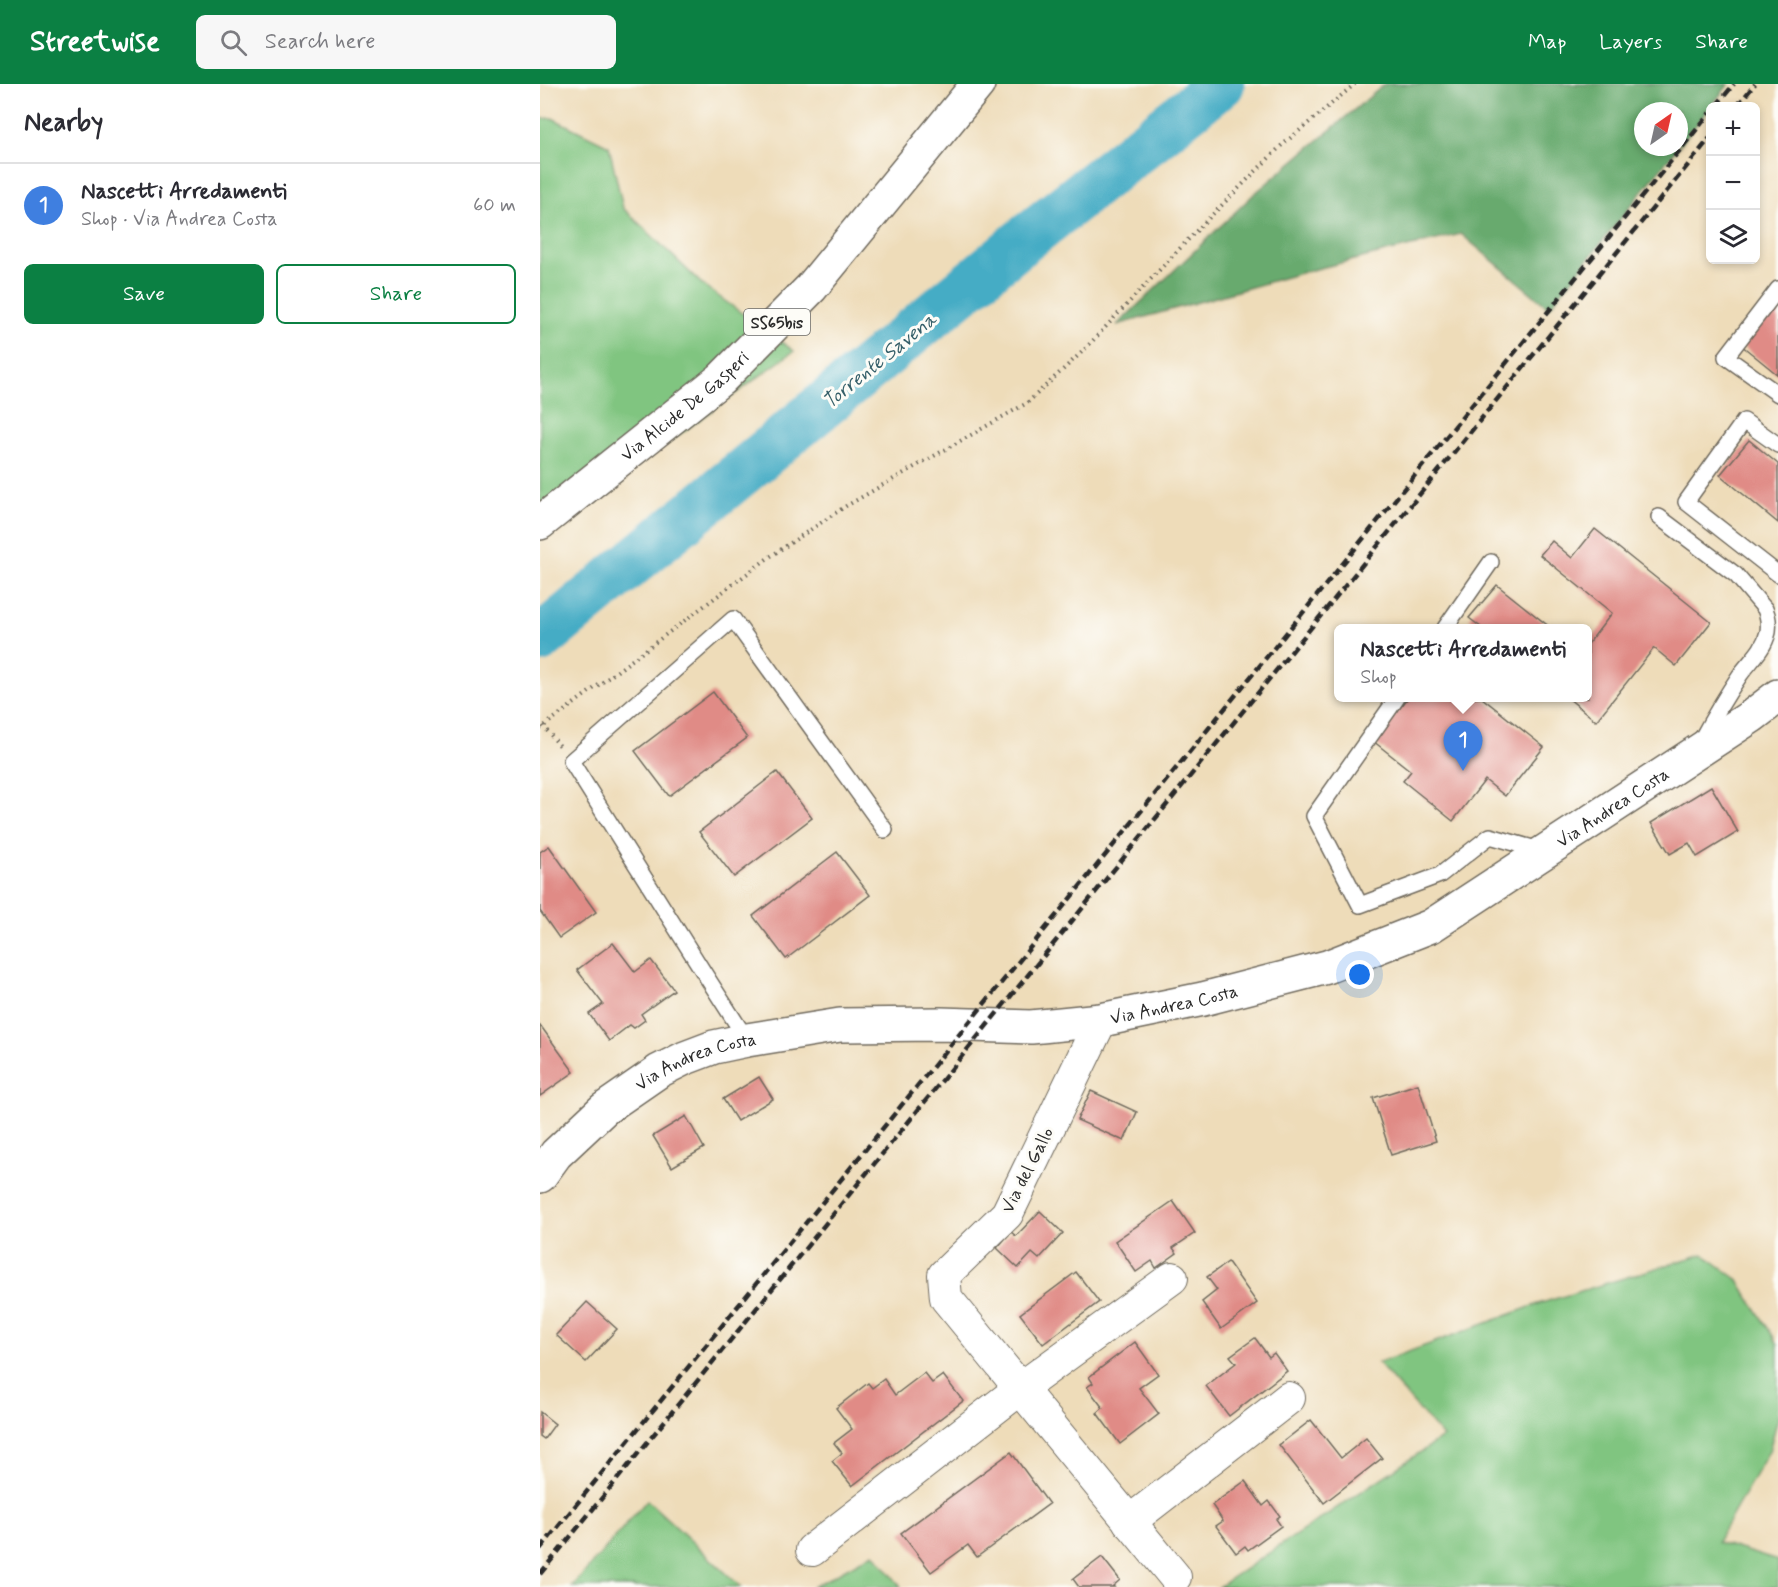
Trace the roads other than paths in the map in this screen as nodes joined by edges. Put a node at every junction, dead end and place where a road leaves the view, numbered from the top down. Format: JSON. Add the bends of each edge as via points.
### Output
{"nodes":[{"id":1,"x":978,"y":84,"type":"edge"},
{"id":2,"x":1778,"y":289,"type":"edge"},
{"id":3,"x":1778,"y":394,"type":"edge"},
{"id":4,"x":1778,"y":445,"type":"edge"},
{"id":5,"x":1659,"y":517,"type":"dead end"},
{"id":6,"x":540,"y":523,"type":"edge"},
{"id":7,"x":1491,"y":562,"type":"dead end"},
{"id":8,"x":1778,"y":574,"type":"edge"},
{"id":9,"x":1448,"y":624,"type":"edge"},
{"id":10,"x":1778,"y":696,"type":"edge"},
{"id":11,"x":1394,"y":702,"type":"edge"},
{"id":12,"x":1692,"y":756,"type":"junction"},
{"id":13,"x":885,"y":830,"type":"dead end"},
{"id":14,"x":1546,"y":852,"type":"junction"},
{"id":15,"x":1101,"y":1020,"type":"junction"},
{"id":16,"x":747,"y":1040,"type":"junction"},
{"id":17,"x":540,"y":1176,"type":"edge"},
{"id":18,"x":1172,"y":1278,"type":"dead end"},
{"id":19,"x":1021,"y":1388,"type":"junction"},
{"id":20,"x":1289,"y":1398,"type":"dead end"},
{"id":21,"x":1129,"y":1521,"type":"junction"},
{"id":22,"x":812,"y":1550,"type":"dead end"},
{"id":23,"x":1175,"y":1576,"type":"dead end"}],
"edges":[{"from":1,"to":6,"type":"main road","name":"Via Alcide De Gasperi","number":"SS65bis","via":[[811,288],[721,379]]},
{"from":2,"to":3,"type":"lane","via":[[1726,357]]},
{"from":4,"to":8,"type":"lane","via":[[1744,421],[1686,502]]},
{"from":5,"to":12,"type":"lane","via":[[1736,574],[1767,616],[1768,632],[1761,649],[1721,704]]},
{"from":7,"to":9,"type":"lane"},
{"from":10,"to":12,"type":"main road","name":"Via Andrea Costa"},
{"from":11,"to":14,"type":"lane","via":[[1314,816],[1360,905],[1440,875],[1490,836]]},
{"from":12,"to":14,"type":"main road","name":"Via Andrea Costa"},
{"from":13,"to":16,"type":"lane","via":[[733,619],[571,761]]},
{"from":14,"to":15,"type":"main road","name":"Via Andrea Costa","via":[[1431,926],[1328,968]]},
{"from":15,"to":16,"type":"main road","name":"Via Andrea Costa","via":[[1031,1027],[840,1025]]},
{"from":15,"to":19,"type":"street","name":"Via del Gallo","via":[[1007,1214],[944,1275],[946,1298]]},
{"from":16,"to":17,"type":"main road","name":"Via Andrea Costa","via":[[714,1047],[659,1071],[604,1109],[556,1154]]},
{"from":18,"to":19,"type":"street"},
{"from":19,"to":21,"type":"street","name":"Via del Gallo"},
{"from":19,"to":22,"type":"street"},
{"from":20,"to":21,"type":"street"},
{"from":21,"to":23,"type":"street","name":"Via del Gallo"}]}
